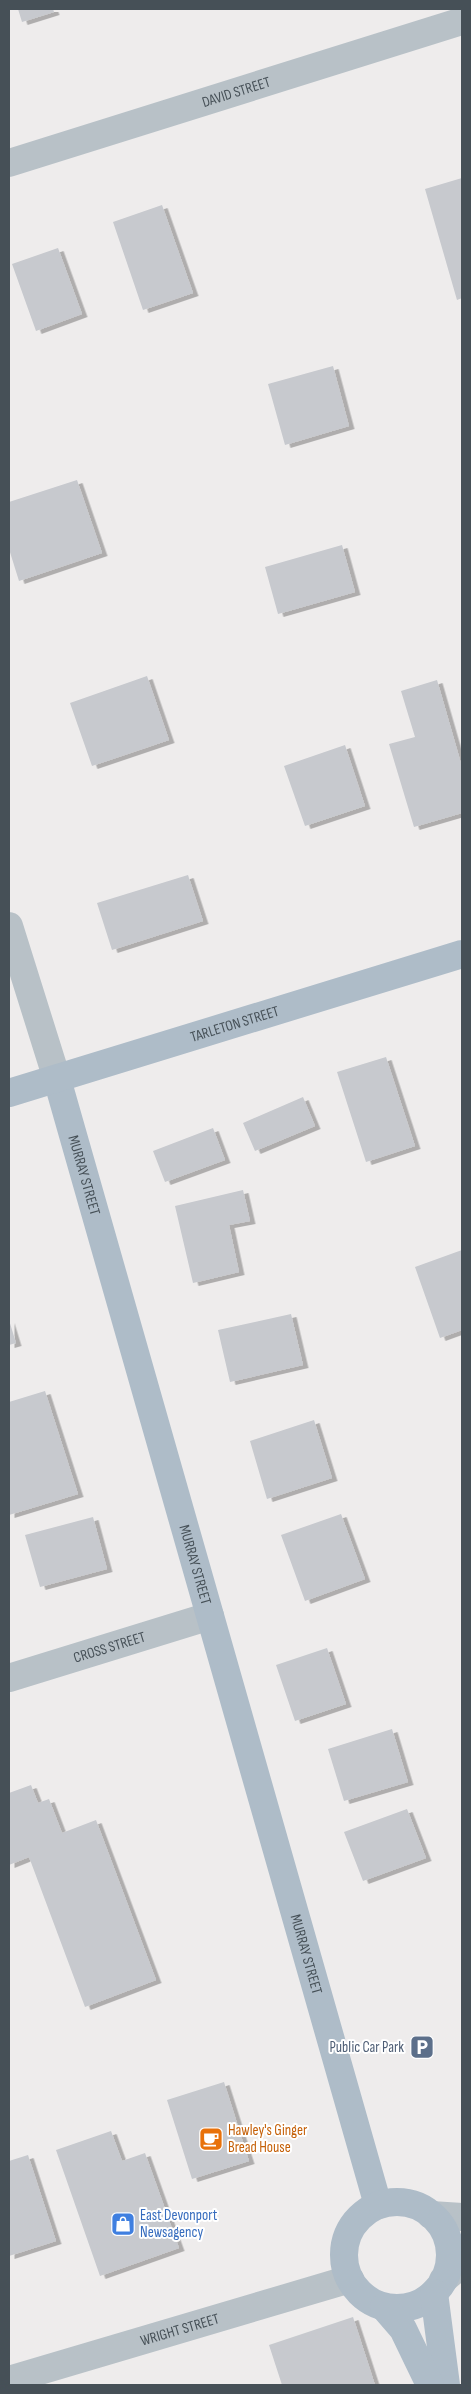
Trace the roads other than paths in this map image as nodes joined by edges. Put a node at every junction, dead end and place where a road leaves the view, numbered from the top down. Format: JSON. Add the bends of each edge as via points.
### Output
{"nodes":[{"id":1,"x":462,"y":21,"type":"edge"},
{"id":2,"x":9,"y":163,"type":"edge"},
{"id":3,"x":9,"y":926,"type":"edge"},
{"id":4,"x":462,"y":954,"type":"edge"},
{"id":5,"x":57,"y":1078,"type":"junction"},
{"id":6,"x":9,"y":1093,"type":"edge"},
{"id":7,"x":210,"y":1616,"type":"junction"},
{"id":8,"x":9,"y":1678,"type":"edge"},
{"id":9,"x":378,"y":2205,"type":"junction"},
{"id":10,"x":431,"y":2215,"type":"junction"},
{"id":11,"x":462,"y":2217,"type":"edge"},
{"id":12,"x":350,"y":2279,"type":"junction"},
{"id":13,"x":447,"y":2279,"type":"edge"},
{"id":14,"x":384,"y":2306,"type":"junction"},
{"id":15,"x":9,"y":2380,"type":"edge"},
{"id":16,"x":430,"y":2385,"type":"edge"},
{"id":17,"x":446,"y":2385,"type":"edge"}],
"edges":[{"from":1,"to":2,"type":"street","name":"DAVID STREET"},
{"from":3,"to":5,"type":"street","name":"MURRAY STREET"},
{"from":4,"to":5,"type":"main road","name":"TARLETON STREET"},
{"from":5,"to":6,"type":"main road","name":"TARLETON STREET"},
{"from":5,"to":7,"type":"main road","name":"MURRAY STREET"},
{"from":7,"to":8,"type":"street","name":"CROSS STREET"},
{"from":7,"to":9,"type":"main road","name":"MURRAY STREET"},
{"from":9,"to":10,"type":"main road","via":[[410,2203]]},
{"from":9,"to":12,"type":"main road","via":[[356,2220],[344,2244]]},
{"from":10,"to":11,"type":"street"},
{"from":10,"to":13,"type":"main road","via":[[446,2234],[450,2250]]},
{"from":12,"to":14,"type":"main road","via":[[360,2294]]},
{"from":12,"to":15,"type":"street","name":"WRIGHT STREET"},
{"from":13,"to":14,"type":"main road","via":[[411,2306]]},
{"from":13,"to":17,"type":"main road"},
{"from":14,"to":16,"type":"main road","via":[[403,2329]]}]}
